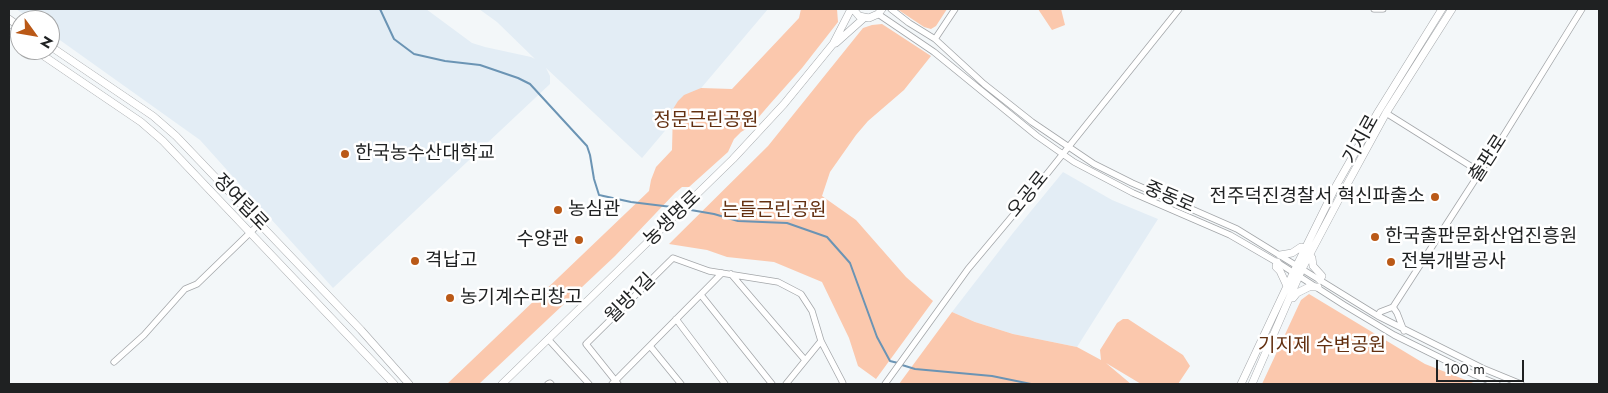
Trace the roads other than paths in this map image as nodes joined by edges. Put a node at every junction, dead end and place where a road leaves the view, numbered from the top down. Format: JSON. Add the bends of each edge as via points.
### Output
{"nodes":[{"id":1,"x":852,"y":9,"type":"edge"},
{"id":2,"x":891,"y":9,"type":"edge"},
{"id":3,"x":955,"y":9,"type":"edge"},
{"id":4,"x":1179,"y":9,"type":"edge"},
{"id":5,"x":1374,"y":9,"type":"edge"},
{"id":6,"x":1382,"y":9,"type":"edge"},
{"id":7,"x":1442,"y":9,"type":"edge"},
{"id":8,"x":1452,"y":9,"type":"edge"},
{"id":9,"x":1582,"y":9,"type":"edge"},
{"id":10,"x":880,"y":11,"type":"edge"},
{"id":11,"x":864,"y":18,"type":"junction"},
{"id":12,"x":935,"y":40,"type":"junction"},
{"id":13,"x":834,"y":44,"type":"junction"},
{"id":14,"x":60,"y":53,"type":"edge"},
{"id":15,"x":51,"y":60,"type":"edge"},
{"id":16,"x":1386,"y":112,"type":"junction"},
{"id":17,"x":1068,"y":147,"type":"junction"},
{"id":18,"x":1063,"y":154,"type":"junction"},
{"id":19,"x":208,"y":170,"type":"junction"},
{"id":20,"x":1480,"y":172,"type":"junction"},
{"id":21,"x":199,"y":179,"type":"junction"},
{"id":22,"x":259,"y":224,"type":"junction"},
{"id":23,"x":251,"y":232,"type":"junction"},
{"id":24,"x":1305,"y":248,"type":"junction"},
{"id":25,"x":1310,"y":255,"type":"junction"},
{"id":26,"x":1279,"y":259,"type":"junction"},
{"id":27,"x":1298,"y":271,"type":"junction"},
{"id":28,"x":722,"y":273,"type":"junction"},
{"id":29,"x":731,"y":274,"type":"junction"},
{"id":30,"x":1319,"y":284,"type":"junction"},
{"id":31,"x":1287,"y":286,"type":"junction"},
{"id":32,"x":701,"y":295,"type":"junction"},
{"id":33,"x":1290,"y":296,"type":"junction"},
{"id":34,"x":1393,"y":307,"type":"junction"},
{"id":35,"x":1378,"y":316,"type":"junction"},
{"id":36,"x":676,"y":319,"type":"junction"},
{"id":37,"x":1404,"y":331,"type":"junction"},
{"id":38,"x":548,"y":339,"type":"junction"},
{"id":39,"x":821,"y":341,"type":"junction"},
{"id":40,"x":650,"y":346,"type":"junction"},
{"id":41,"x":804,"y":360,"type":"junction"},
{"id":42,"x":114,"y":362,"type":"dead end"},
{"id":43,"x":887,"y":381,"type":"edge"},
{"id":44,"x":615,"y":383,"type":"edge"},
{"id":45,"x":394,"y":384,"type":"edge"},
{"id":46,"x":409,"y":384,"type":"edge"},
{"id":47,"x":502,"y":384,"type":"edge"},
{"id":48,"x":589,"y":384,"type":"edge"},
{"id":49,"x":681,"y":384,"type":"edge"},
{"id":50,"x":725,"y":384,"type":"edge"},
{"id":51,"x":772,"y":384,"type":"edge"},
{"id":52,"x":786,"y":384,"type":"edge"},
{"id":53,"x":842,"y":384,"type":"edge"},
{"id":54,"x":1241,"y":384,"type":"edge"},
{"id":55,"x":1252,"y":384,"type":"edge"},
{"id":56,"x":1497,"y":384,"type":"edge"},
{"id":57,"x":1521,"y":384,"type":"edge"}],
"edges":[{"from":1,"to":11,"type":"street"},
{"from":1,"to":13,"type":"street"},
{"from":2,"to":12,"type":"street","name":"중동로"},
{"from":3,"to":12,"type":"street"},
{"from":4,"to":17,"type":"street","name":"오공로"},
{"from":5,"to":6,"type":"street"},
{"from":7,"to":24,"type":"street","name":"기지로","via":[[1378,112]]},
{"from":8,"to":16,"type":"street","name":"기지로"},
{"from":9,"to":20,"type":"street","name":"출판로"},
{"from":10,"to":11,"type":"street","via":[[874,17]]},
{"from":10,"to":18,"type":"street","name":"중동로"},
{"from":11,"to":13,"type":"street"},
{"from":12,"to":17,"type":"street","name":"중동로","via":[[1003,100]]},
{"from":13,"to":38,"type":"street","name":"농생명로","via":[[784,104],[704,188]]},
{"from":14,"to":19,"type":"street","name":"정여립로","via":[[153,116]]},
{"from":15,"to":21,"type":"street","name":"정여립로","via":[[141,122]]},
{"from":16,"to":20,"type":"street"},
{"from":16,"to":25,"type":"street","name":"기지로"},
{"from":17,"to":18,"type":"street","name":"오공로"},
{"from":17,"to":26,"type":"street","name":"중동로","via":[[1114,174],[1237,229]]},
{"from":18,"to":26,"type":"street","name":"중동로","via":[[1113,183]]},
{"from":18,"to":43,"type":"street","name":"오공로","via":[[968,270]]},
{"from":19,"to":21,"type":"street"},
{"from":19,"to":22,"type":"street","name":"정여립로"},
{"from":20,"to":34,"type":"street","name":"출판로"},
{"from":21,"to":23,"type":"street","name":"정여립로"},
{"from":22,"to":23,"type":"street"},
{"from":22,"to":46,"type":"street","name":"정여립로"},
{"from":23,"to":42,"type":"street","via":[[198,284],[185,290]]},
{"from":23,"to":45,"type":"street","name":"정여립로"},
{"from":24,"to":26,"type":"street"},
{"from":24,"to":27,"type":"street","name":"기지로"},
{"from":25,"to":27,"type":"street","name":"기지로"},
{"from":25,"to":30,"type":"street","via":[[1313,266],[1322,276]]},
{"from":26,"to":27,"type":"street","name":"중동로"},
{"from":26,"to":31,"type":"street","via":[[1276,266]]},
{"from":27,"to":30,"type":"street","name":"중동로"},
{"from":27,"to":31,"type":"street","name":"기지로"},
{"from":27,"to":33,"type":"street","name":"기지로"},
{"from":28,"to":29,"type":"street","name":"월방1길"},
{"from":28,"to":32,"type":"street","name":"월방1길"},
{"from":28,"to":44,"type":"street","name":"월방1길","via":[[673,258],[586,344]]},
{"from":29,"to":39,"type":"street","name":"월방1길","via":[[778,282],[801,294],[812,311]]},
{"from":29,"to":41,"type":"street"},
{"from":30,"to":33,"type":"street","via":[[1297,293],[1293,298]]},
{"from":30,"to":35,"type":"street","name":"중동로"},
{"from":30,"to":56,"type":"street","name":"중동로","via":[[1344,305],[1394,335]]},
{"from":31,"to":54,"type":"street","name":"기지로"},
{"from":32,"to":36,"type":"street","name":"월방1길"},
{"from":32,"to":51,"type":"street"},
{"from":33,"to":55,"type":"street","name":"기지로"},
{"from":34,"to":35,"type":"street","name":"출판로"},
{"from":34,"to":37,"type":"street"},
{"from":35,"to":37,"type":"street","name":"중동로"},
{"from":36,"to":40,"type":"street","name":"월방1길"},
{"from":36,"to":50,"type":"street"},
{"from":37,"to":57,"type":"street","name":"중동로"},
{"from":38,"to":47,"type":"street","name":"농생명로"},
{"from":38,"to":48,"type":"street"},
{"from":39,"to":41,"type":"street"},
{"from":39,"to":53,"type":"street"},
{"from":40,"to":44,"type":"street","name":"월방1길"},
{"from":40,"to":49,"type":"street"},
{"from":41,"to":52,"type":"street"}]}
